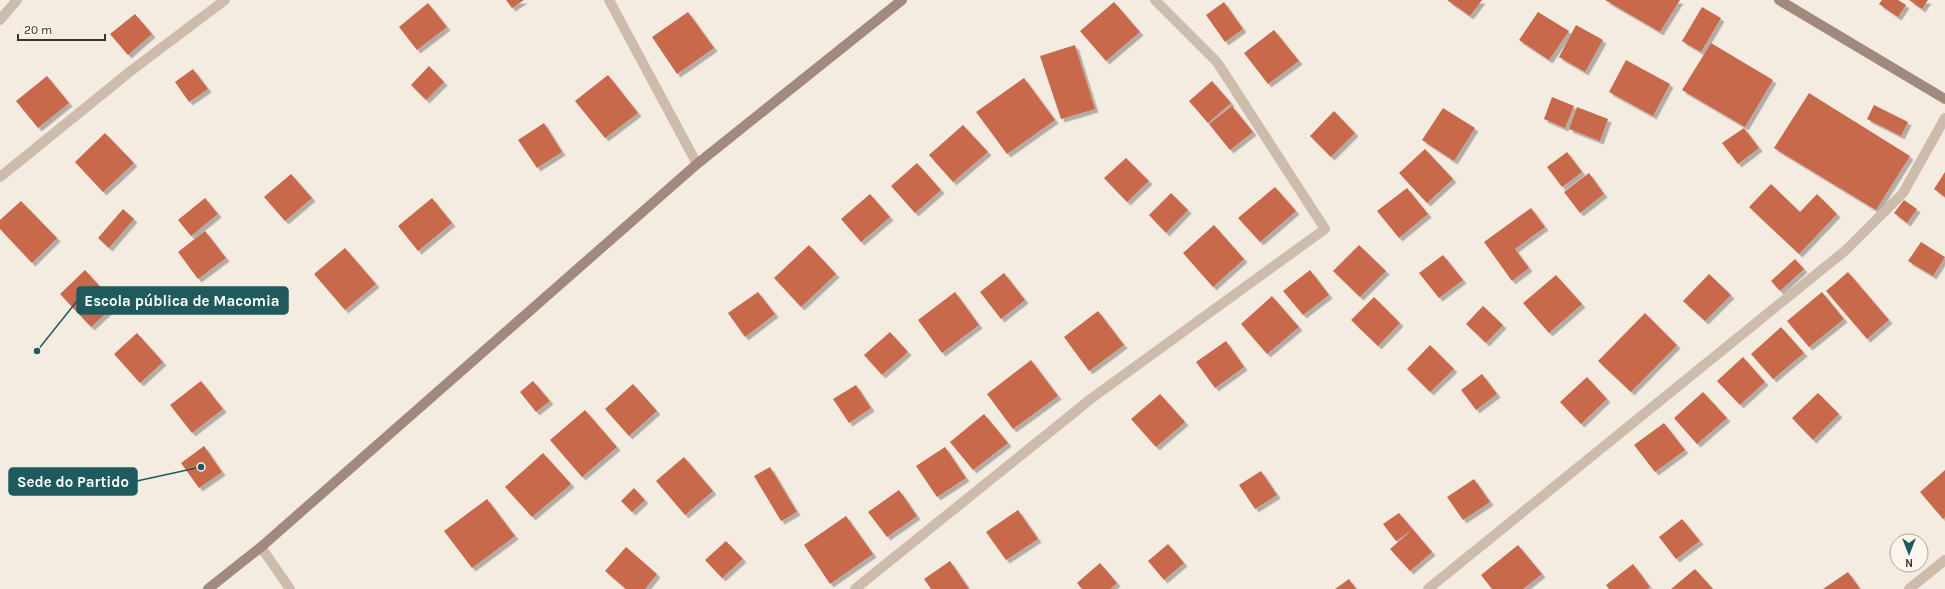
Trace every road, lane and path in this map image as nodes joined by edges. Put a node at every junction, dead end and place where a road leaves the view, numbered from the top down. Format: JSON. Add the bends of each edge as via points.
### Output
{"nodes":[{"id":1,"x":17,"y":0,"type":"edge"},
{"id":2,"x":225,"y":0,"type":"edge"},
{"id":3,"x":609,"y":0,"type":"edge"},
{"id":4,"x":902,"y":0,"type":"edge"},
{"id":5,"x":1155,"y":0,"type":"edge"},
{"id":6,"x":1779,"y":0,"type":"edge"},
{"id":7,"x":0,"y":20,"type":"edge"},
{"id":8,"x":1945,"y":99,"type":"edge"},
{"id":9,"x":1945,"y":118,"type":"edge"},
{"id":10,"x":697,"y":164,"type":"junction"},
{"id":11,"x":0,"y":177,"type":"edge"},
{"id":12,"x":261,"y":547,"type":"junction"},
{"id":13,"x":1945,"y":560,"type":"edge"},
{"id":14,"x":208,"y":589,"type":"edge"},
{"id":15,"x":290,"y":589,"type":"edge"},
{"id":16,"x":855,"y":589,"type":"edge"},
{"id":17,"x":1428,"y":589,"type":"edge"},
{"id":18,"x":1909,"y":589,"type":"edge"}],
"edges":[{"from":1,"to":7,"type":"street"},
{"from":2,"to":11,"type":"street","via":[[132,70]]},
{"from":3,"to":10,"type":"street"},
{"from":4,"to":10,"type":"street"},
{"from":5,"to":16,"type":"street","via":[[1217,62],[1325,229],[1092,398]]},
{"from":6,"to":8,"type":"street"},
{"from":9,"to":17,"type":"street","via":[[1903,193],[1846,250]]},
{"from":10,"to":12,"type":"street"},
{"from":12,"to":14,"type":"street"},
{"from":12,"to":15,"type":"street"},
{"from":13,"to":18,"type":"street"}]}
